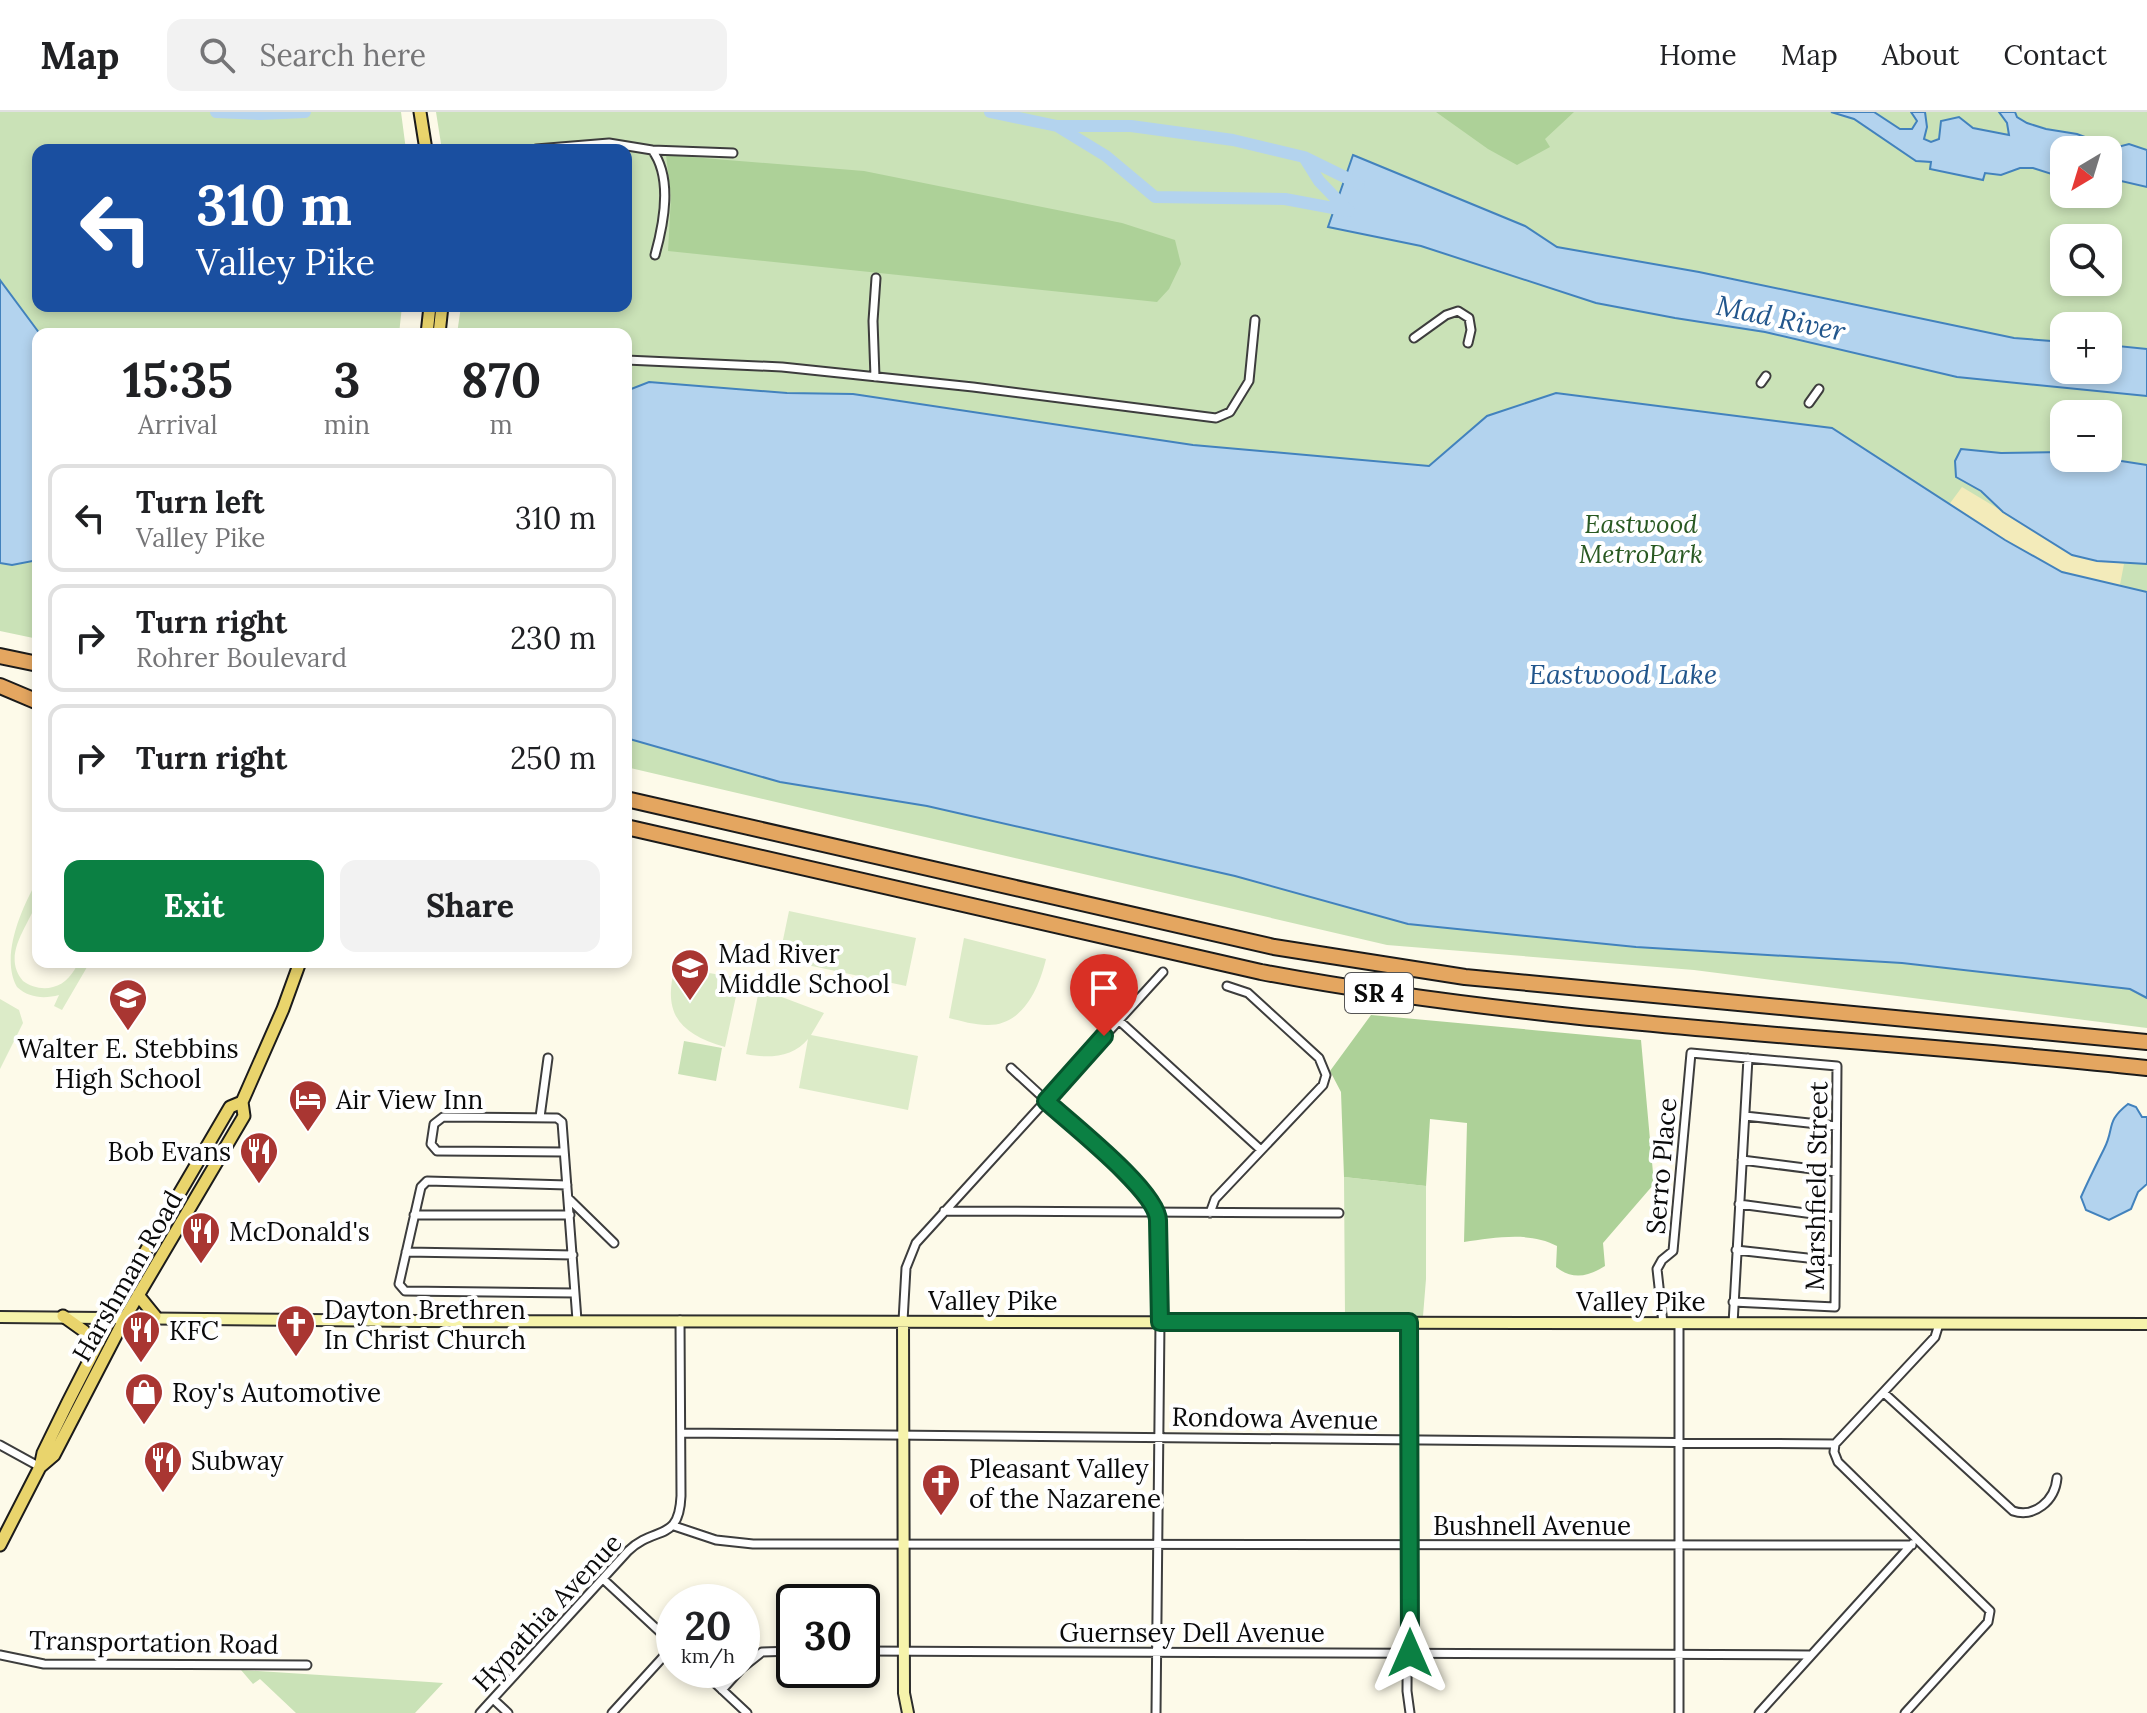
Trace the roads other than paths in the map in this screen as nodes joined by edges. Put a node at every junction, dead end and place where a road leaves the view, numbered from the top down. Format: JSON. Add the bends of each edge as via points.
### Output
{"nodes":[{"id":1,"x":420,"y":112,"type":"edge"},
{"id":2,"x":425,"y":144,"type":"edge"},
{"id":3,"x":632,"y":147,"type":"edge"},
{"id":4,"x":652,"y":150,"type":"junction"},
{"id":5,"x":733,"y":153,"type":"dead end"},
{"id":6,"x":655,"y":255,"type":"dead end"},
{"id":7,"x":876,"y":278,"type":"dead end"},
{"id":8,"x":1255,"y":320,"type":"dead end"},
{"id":9,"x":1414,"y":338,"type":"dead end"},
{"id":10,"x":1468,"y":343,"type":"dead end"},
{"id":11,"x":632,"y":360,"type":"edge"},
{"id":12,"x":875,"y":377,"type":"junction"},
{"id":13,"x":1819,"y":389,"type":"dead end"},
{"id":14,"x":1809,"y":403,"type":"dead end"},
{"id":15,"x":0,"y":656,"type":"edge"},
{"id":16,"x":32,"y":663,"type":"edge"},
{"id":17,"x":0,"y":685,"type":"edge"},
{"id":18,"x":32,"y":691,"type":"edge"},
{"id":19,"x":32,"y":699,"type":"edge"},
{"id":20,"x":632,"y":800,"type":"edge"},
{"id":21,"x":632,"y":828,"type":"edge"},
{"id":22,"x":298,"y":968,"type":"edge"},
{"id":23,"x":1163,"y":972,"type":"dead end"},
{"id":24,"x":1227,"y":986,"type":"dead end"},
{"id":25,"x":1102,"y":1005,"type":"dead end"},
{"id":26,"x":1118,"y":1021,"type":"junction"},
{"id":27,"x":2147,"y":1042,"type":"edge"},
{"id":28,"x":548,"y":1058,"type":"dead end"},
{"id":29,"x":1748,"y":1058,"type":"junction"},
{"id":30,"x":1011,"y":1068,"type":"dead end"},
{"id":31,"x":2147,"y":1068,"type":"edge"},
{"id":32,"x":1046,"y":1101,"type":"junction"},
{"id":33,"x":242,"y":1102,"type":"junction"},
{"id":34,"x":1745,"y":1116,"type":"junction"},
{"id":35,"x":540,"y":1117,"type":"junction"},
{"id":36,"x":1836,"y":1126,"type":"junction"},
{"id":37,"x":1261,"y":1150,"type":"junction"},
{"id":38,"x":564,"y":1152,"type":"junction"},
{"id":39,"x":1742,"y":1160,"type":"junction"},
{"id":40,"x":1836,"y":1172,"type":"junction"},
{"id":41,"x":567,"y":1185,"type":"junction"},
{"id":42,"x":568,"y":1198,"type":"junction"},
{"id":43,"x":1739,"y":1204,"type":"junction"},
{"id":44,"x":944,"y":1211,"type":"junction"},
{"id":45,"x":1158,"y":1212,"type":"junction"},
{"id":46,"x":1210,"y":1213,"type":"junction"},
{"id":47,"x":1339,"y":1213,"type":"dead end"},
{"id":48,"x":414,"y":1215,"type":"junction"},
{"id":49,"x":570,"y":1215,"type":"junction"},
{"id":50,"x":1835,"y":1217,"type":"junction"},
{"id":51,"x":614,"y":1243,"type":"dead end"},
{"id":52,"x":1736,"y":1250,"type":"junction"},
{"id":53,"x":406,"y":1252,"type":"junction"},
{"id":54,"x":573,"y":1255,"type":"junction"},
{"id":55,"x":1835,"y":1261,"type":"junction"},
{"id":56,"x":575,"y":1293,"type":"junction"},
{"id":57,"x":138,"y":1295,"type":"junction"},
{"id":58,"x":1733,"y":1302,"type":"junction"},
{"id":59,"x":63,"y":1316,"type":"junction"},
{"id":60,"x":112,"y":1316,"type":"junction"},
{"id":61,"x":126,"y":1316,"type":"junction"},
{"id":62,"x":155,"y":1316,"type":"junction"},
{"id":63,"x":0,"y":1317,"type":"edge"},
{"id":64,"x":577,"y":1320,"type":"junction"},
{"id":65,"x":680,"y":1320,"type":"junction"},
{"id":66,"x":903,"y":1321,"type":"junction"},
{"id":67,"x":1160,"y":1322,"type":"junction"},
{"id":68,"x":1409,"y":1322,"type":"junction"},
{"id":69,"x":1663,"y":1323,"type":"junction"},
{"id":70,"x":1679,"y":1323,"type":"junction"},
{"id":71,"x":1733,"y":1324,"type":"junction"},
{"id":72,"x":1939,"y":1324,"type":"junction"},
{"id":73,"x":2147,"y":1324,"type":"edge"},
{"id":74,"x":94,"y":1350,"type":"junction"},
{"id":75,"x":1884,"y":1393,"type":"junction"},
{"id":76,"x":681,"y":1433,"type":"junction"},
{"id":77,"x":903,"y":1435,"type":"junction"},
{"id":78,"x":1157,"y":1437,"type":"junction"},
{"id":79,"x":1409,"y":1440,"type":"junction"},
{"id":80,"x":1679,"y":1442,"type":"junction"},
{"id":81,"x":1835,"y":1444,"type":"junction"},
{"id":82,"x":0,"y":1445,"type":"edge"},
{"id":83,"x":40,"y":1467,"type":"junction"},
{"id":84,"x":2057,"y":1478,"type":"dead end"},
{"id":85,"x":674,"y":1526,"type":"junction"},
{"id":86,"x":1914,"y":1542,"type":"junction"},
{"id":87,"x":904,"y":1544,"type":"junction"},
{"id":88,"x":0,"y":1545,"type":"edge"},
{"id":89,"x":1157,"y":1545,"type":"junction"},
{"id":90,"x":1409,"y":1545,"type":"junction"},
{"id":91,"x":1679,"y":1545,"type":"junction"},
{"id":92,"x":603,"y":1579,"type":"junction"},
{"id":93,"x":656,"y":1628,"type":"edge"},
{"id":94,"x":880,"y":1651,"type":"edge"},
{"id":95,"x":904,"y":1651,"type":"junction"},
{"id":96,"x":1156,"y":1652,"type":"junction"},
{"id":97,"x":1410,"y":1653,"type":"junction"},
{"id":98,"x":0,"y":1655,"type":"edge"},
{"id":99,"x":1679,"y":1655,"type":"junction"},
{"id":100,"x":1810,"y":1655,"type":"junction"},
{"id":101,"x":307,"y":1665,"type":"dead end"},
{"id":102,"x":656,"y":1665,"type":"edge"},
{"id":103,"x":722,"y":1690,"type":"edge"},
{"id":104,"x":493,"y":1699,"type":"junction"},
{"id":105,"x":906,"y":1712,"type":"edge"},
{"id":106,"x":480,"y":1713,"type":"edge"},
{"id":107,"x":508,"y":1713,"type":"edge"},
{"id":108,"x":612,"y":1713,"type":"edge"},
{"id":109,"x":747,"y":1713,"type":"edge"},
{"id":110,"x":1156,"y":1713,"type":"edge"},
{"id":111,"x":1410,"y":1713,"type":"edge"},
{"id":112,"x":1679,"y":1713,"type":"edge"},
{"id":113,"x":1759,"y":1713,"type":"edge"},
{"id":114,"x":1905,"y":1713,"type":"edge"}],
"edges":[{"from":1,"to":2,"type":"main road"},
{"from":3,"to":4,"type":"street"},
{"from":4,"to":5,"type":"street"},
{"from":4,"to":6,"type":"street","via":[[664,194]]},
{"from":7,"to":12,"type":"street"},
{"from":8,"to":12,"type":"street","via":[[1249,381],[1234,409],[1221,417]]},
{"from":9,"to":10,"type":"street","via":[[1458,311],[1470,323]]},
{"from":11,"to":12,"type":"street"},
{"from":13,"to":14,"type":"street"},
{"from":15,"to":16,"type":"highway"},
{"from":17,"to":18,"type":"highway"},
{"from":17,"to":19,"type":"highway"},
{"from":20,"to":27,"type":"highway","number":"SR 4","via":[[1274,947],[1379,965]]},
{"from":21,"to":31,"type":"highway","number":"SR 4","via":[[1350,989],[1721,1031]]},
{"from":22,"to":33,"type":"main road","name":"Harshman Road"},
{"from":23,"to":26,"type":"street"},
{"from":24,"to":37,"type":"street","via":[[1248,993],[1326,1070],[1323,1085]]},
{"from":25,"to":26,"type":"street"},
{"from":26,"to":32,"type":"street"},
{"from":26,"to":37,"type":"street"},
{"from":28,"to":35,"type":"street"},
{"from":29,"to":34,"type":"street"},
{"from":29,"to":36,"type":"street","name":"Marshfield Street","via":[[1837,1066]]},
{"from":29,"to":69,"type":"street","name":"Serro Place","via":[[1691,1053],[1673,1251],[1657,1269]]},
{"from":30,"to":32,"type":"street"},
{"from":32,"to":44,"type":"street"},
{"from":32,"to":45,"type":"street","via":[[1127,1175]]},
{"from":33,"to":57,"type":"main road","name":"Harshman Road","via":[[244,1116]]},
{"from":33,"to":60,"type":"main road","name":"Harshman Road","via":[[230,1107]]},
{"from":34,"to":36,"type":"street"},
{"from":34,"to":39,"type":"street"},
{"from":35,"to":38,"type":"street","via":[[562,1122]]},
{"from":35,"to":38,"type":"street","via":[[443,1117],[434,1124],[432,1148]]},
{"from":36,"to":40,"type":"street","name":"Marshfield Street"},
{"from":37,"to":46,"type":"street","via":[[1215,1199]]},
{"from":38,"to":41,"type":"street"},
{"from":39,"to":40,"type":"street"},
{"from":39,"to":43,"type":"street"},
{"from":40,"to":50,"type":"street","name":"Marshfield Street"},
{"from":41,"to":42,"type":"street"},
{"from":41,"to":48,"type":"street","via":[[430,1181],[423,1184]]},
{"from":42,"to":49,"type":"street"},
{"from":42,"to":51,"type":"street"},
{"from":43,"to":50,"type":"street"},
{"from":43,"to":52,"type":"street"},
{"from":44,"to":45,"type":"street"},
{"from":44,"to":66,"type":"street","via":[[910,1253]]},
{"from":45,"to":46,"type":"street"},
{"from":45,"to":67,"type":"street"},
{"from":46,"to":47,"type":"street"},
{"from":48,"to":49,"type":"street"},
{"from":48,"to":53,"type":"street"},
{"from":49,"to":54,"type":"street"},
{"from":50,"to":55,"type":"street","name":"Marshfield Street"},
{"from":52,"to":55,"type":"street"},
{"from":52,"to":58,"type":"street"},
{"from":53,"to":54,"type":"street"},
{"from":53,"to":56,"type":"street","via":[[399,1284],[405,1291]]},
{"from":54,"to":56,"type":"street"},
{"from":55,"to":58,"type":"street","name":"Marshfield Street","via":[[1835,1307]]},
{"from":56,"to":64,"type":"street"},
{"from":57,"to":61,"type":"main road","name":"Harshman Road"},
{"from":57,"to":62,"type":"main road"},
{"from":58,"to":71,"type":"street"},
{"from":59,"to":60,"type":"street","name":"Valley Pike"},
{"from":59,"to":63,"type":"street","name":"Valley Pike"},
{"from":59,"to":74,"type":"main road","via":[[84,1331]]},
{"from":60,"to":61,"type":"street","name":"Valley Pike"},
{"from":60,"to":74,"type":"main road","name":"Harshman Road"},
{"from":61,"to":62,"type":"street","name":"Valley Pike"},
{"from":61,"to":83,"type":"main road","name":"Harshman Road","via":[[54,1455]]},
{"from":62,"to":64,"type":"street","name":"Valley Pike"},
{"from":64,"to":65,"type":"street","name":"Valley Pike"},
{"from":65,"to":66,"type":"street","name":"Valley Pike"},
{"from":65,"to":76,"type":"street"},
{"from":66,"to":67,"type":"street","name":"Valley Pike"},
{"from":66,"to":77,"type":"street"},
{"from":67,"to":68,"type":"street","name":"Valley Pike"},
{"from":67,"to":78,"type":"street"},
{"from":68,"to":69,"type":"street","name":"Valley Pike"},
{"from":68,"to":79,"type":"street"},
{"from":69,"to":70,"type":"street","name":"Valley Pike"},
{"from":70,"to":71,"type":"street","name":"Valley Pike"},
{"from":70,"to":80,"type":"street"},
{"from":71,"to":72,"type":"street","name":"Valley Pike"},
{"from":72,"to":73,"type":"street","name":"Valley Pike"},
{"from":72,"to":75,"type":"street","via":[[1935,1337]]},
{"from":74,"to":83,"type":"main road","name":"Harshman Road"},
{"from":75,"to":81,"type":"street"},
{"from":75,"to":84,"type":"street","via":[[2013,1511],[2030,1513],[2043,1505]]},
{"from":76,"to":77,"type":"street","name":"Rondowa Avenue"},
{"from":76,"to":85,"type":"street","via":[[680,1514]]},
{"from":77,"to":78,"type":"street","name":"Rondowa Avenue"},
{"from":77,"to":87,"type":"street"},
{"from":78,"to":79,"type":"street","name":"Rondowa Avenue"},
{"from":78,"to":89,"type":"street"},
{"from":79,"to":80,"type":"street","name":"Rondowa Avenue"},
{"from":79,"to":90,"type":"street"},
{"from":80,"to":81,"type":"street","name":"Rondowa Avenue"},
{"from":80,"to":91,"type":"street"},
{"from":81,"to":86,"type":"street","via":[[1838,1462]]},
{"from":82,"to":83,"type":"street"},
{"from":83,"to":88,"type":"main road","name":"Harshman Road"},
{"from":85,"to":87,"type":"street","name":"Bushnell Avenue","via":[[734,1543]]},
{"from":85,"to":92,"type":"street","name":"Hypathia Avenue","via":[[633,1546]]},
{"from":86,"to":91,"type":"street","name":"Bushnell Avenue"},
{"from":86,"to":100,"type":"street"},
{"from":86,"to":114,"type":"street","via":[[1988,1606],[1990,1620]]},
{"from":87,"to":89,"type":"street","name":"Bushnell Avenue"},
{"from":87,"to":95,"type":"street"},
{"from":89,"to":90,"type":"street","name":"Bushnell Avenue"},
{"from":89,"to":96,"type":"street"},
{"from":90,"to":91,"type":"street","name":"Bushnell Avenue"},
{"from":90,"to":97,"type":"street"},
{"from":91,"to":99,"type":"street"},
{"from":92,"to":93,"type":"street"},
{"from":92,"to":104,"type":"street","name":"Hypathia Avenue"},
{"from":94,"to":95,"type":"street","name":"Guernsey Dell Avenue"},
{"from":95,"to":96,"type":"street","name":"Guernsey Dell Avenue"},
{"from":95,"to":105,"type":"street"},
{"from":96,"to":97,"type":"street","name":"Guernsey Dell Avenue"},
{"from":96,"to":110,"type":"street"},
{"from":97,"to":99,"type":"street","name":"Guernsey Dell Avenue"},
{"from":97,"to":111,"type":"street"},
{"from":98,"to":101,"type":"street","name":"Transportation Road","via":[[44,1664]]},
{"from":99,"to":100,"type":"street","name":"Guernsey Dell Avenue"},
{"from":99,"to":112,"type":"street"},
{"from":100,"to":113,"type":"street"},
{"from":102,"to":108,"type":"street"},
{"from":103,"to":109,"type":"street"},
{"from":104,"to":106,"type":"street","name":"Hypathia Avenue"},
{"from":104,"to":107,"type":"street"}]}
